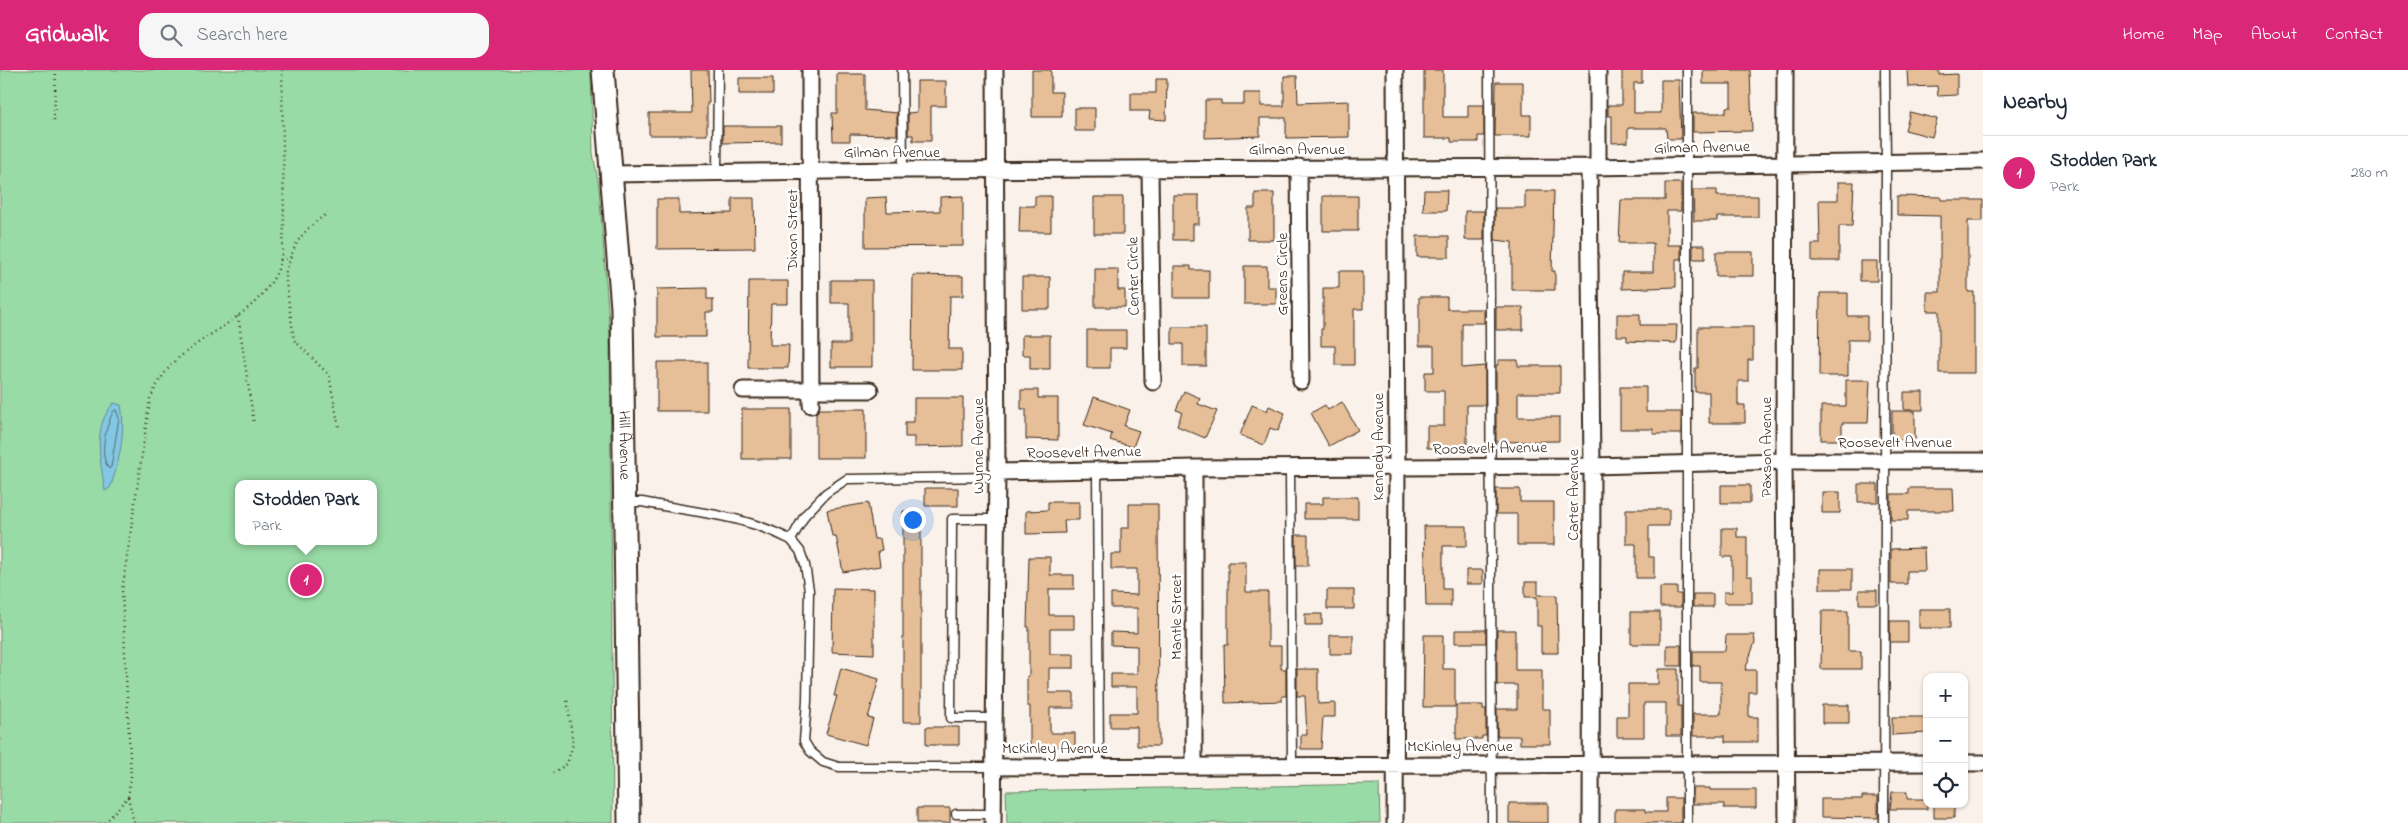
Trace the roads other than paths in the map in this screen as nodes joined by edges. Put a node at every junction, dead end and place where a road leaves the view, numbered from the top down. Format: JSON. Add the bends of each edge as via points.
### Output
{"nodes":[{"id":1,"x":603,"y":70,"type":"edge"},
{"id":2,"x":718,"y":70,"type":"edge"},
{"id":3,"x":810,"y":70,"type":"edge"},
{"id":4,"x":902,"y":70,"type":"edge"},
{"id":5,"x":995,"y":70,"type":"edge"},
{"id":6,"x":1394,"y":70,"type":"edge"},
{"id":7,"x":1489,"y":70,"type":"edge"},
{"id":8,"x":1598,"y":70,"type":"edge"},
{"id":9,"x":1687,"y":70,"type":"edge"},
{"id":10,"x":1785,"y":70,"type":"edge"},
{"id":11,"x":1885,"y":70,"type":"edge"},
{"id":12,"x":1983,"y":161,"type":"edge"},
{"id":13,"x":1886,"y":162,"type":"junction"},
{"id":14,"x":1785,"y":164,"type":"junction"},
{"id":15,"x":1687,"y":165,"type":"junction"},
{"id":16,"x":1299,"y":167,"type":"junction"},
{"id":17,"x":1593,"y":167,"type":"junction"},
{"id":18,"x":1395,"y":168,"type":"junction"},
{"id":19,"x":1488,"y":168,"type":"junction"},
{"id":20,"x":1150,"y":169,"type":"junction"},
{"id":21,"x":903,"y":170,"type":"junction"},
{"id":22,"x":717,"y":171,"type":"junction"},
{"id":23,"x":811,"y":171,"type":"junction"},
{"id":24,"x":995,"y":171,"type":"junction"},
{"id":25,"x":612,"y":174,"type":"junction"},
{"id":26,"x":1301,"y":381,"type":"dead end"},
{"id":27,"x":1153,"y":382,"type":"dead end"},
{"id":28,"x":743,"y":390,"type":"dead end"},
{"id":29,"x":811,"y":390,"type":"junction"},
{"id":30,"x":870,"y":390,"type":"dead end"},
{"id":31,"x":811,"y":405,"type":"dead end"},
{"id":32,"x":1784,"y":461,"type":"junction"},
{"id":33,"x":1884,"y":461,"type":"junction"},
{"id":34,"x":1983,"y":461,"type":"edge"},
{"id":35,"x":1689,"y":464,"type":"junction"},
{"id":36,"x":1592,"y":466,"type":"junction"},
{"id":37,"x":1492,"y":467,"type":"junction"},
{"id":38,"x":1194,"y":468,"type":"junction"},
{"id":39,"x":1290,"y":468,"type":"junction"},
{"id":40,"x":1397,"y":468,"type":"junction"},
{"id":41,"x":1097,"y":470,"type":"junction"},
{"id":42,"x":996,"y":475,"type":"junction"},
{"id":43,"x":625,"y":502,"type":"junction"},
{"id":44,"x":996,"y":519,"type":"junction"},
{"id":45,"x":792,"y":540,"type":"junction"},
{"id":46,"x":993,"y":718,"type":"junction"},
{"id":47,"x":1968,"y":762,"type":"edge"},
{"id":48,"x":1983,"y":762,"type":"edge"},
{"id":49,"x":1787,"y":763,"type":"junction"},
{"id":50,"x":1884,"y":763,"type":"junction"},
{"id":51,"x":1923,"y":763,"type":"edge"},
{"id":52,"x":1492,"y":764,"type":"junction"},
{"id":53,"x":1591,"y":764,"type":"junction"},
{"id":54,"x":1687,"y":764,"type":"junction"},
{"id":55,"x":1292,"y":765,"type":"junction"},
{"id":56,"x":1394,"y":765,"type":"junction"},
{"id":57,"x":1099,"y":766,"type":"junction"},
{"id":58,"x":1194,"y":766,"type":"junction"},
{"id":59,"x":993,"y":767,"type":"junction"},
{"id":60,"x":956,"y":814,"type":"dead end"},
{"id":61,"x":993,"y":819,"type":"edge"},
{"id":62,"x":629,"y":823,"type":"edge"},
{"id":63,"x":1395,"y":823,"type":"edge"},
{"id":64,"x":1492,"y":823,"type":"edge"},
{"id":65,"x":1591,"y":823,"type":"edge"},
{"id":66,"x":1687,"y":823,"type":"edge"},
{"id":67,"x":1787,"y":823,"type":"edge"},
{"id":68,"x":1884,"y":823,"type":"edge"}],
"edges":[{"from":1,"to":25,"type":"street","name":"Hill Avenue"},
{"from":2,"to":22,"type":"lane"},
{"from":3,"to":23,"type":"street","name":"Dixon Street"},
{"from":4,"to":21,"type":"lane"},
{"from":5,"to":24,"type":"street","name":"Wynne Avenue"},
{"from":6,"to":18,"type":"street","name":"Kennedy Avenue"},
{"from":7,"to":19,"type":"lane"},
{"from":8,"to":17,"type":"street","name":"Carter Avenue"},
{"from":9,"to":15,"type":"lane"},
{"from":10,"to":14,"type":"street","name":"Paxson Avenue"},
{"from":11,"to":13,"type":"lane"},
{"from":12,"to":13,"type":"street","name":"Gilman Avenue"},
{"from":13,"to":14,"type":"street","name":"Gilman Avenue"},
{"from":13,"to":33,"type":"lane"},
{"from":14,"to":15,"type":"street","name":"Gilman Avenue"},
{"from":14,"to":32,"type":"street","name":"Paxson Avenue"},
{"from":15,"to":17,"type":"street","name":"Gilman Avenue"},
{"from":15,"to":35,"type":"lane"},
{"from":16,"to":18,"type":"street","name":"Gilman Avenue"},
{"from":16,"to":20,"type":"street","name":"Gilman Avenue"},
{"from":16,"to":26,"type":"street","name":"Greens Circle"},
{"from":17,"to":19,"type":"street","name":"Gilman Avenue"},
{"from":17,"to":36,"type":"street","name":"Carter Avenue"},
{"from":18,"to":19,"type":"street","name":"Gilman Avenue"},
{"from":18,"to":40,"type":"street","name":"Kennedy Avenue"},
{"from":19,"to":37,"type":"lane"},
{"from":20,"to":24,"type":"street","name":"Gilman Avenue"},
{"from":20,"to":27,"type":"street","name":"Center Circle"},
{"from":21,"to":23,"type":"street","name":"Gilman Avenue"},
{"from":21,"to":24,"type":"street","name":"Gilman Avenue"},
{"from":22,"to":23,"type":"street","name":"Gilman Avenue"},
{"from":22,"to":25,"type":"street","name":"Gilman Avenue"},
{"from":23,"to":29,"type":"street","name":"Dixon Street"},
{"from":24,"to":42,"type":"street","name":"Wynne Avenue"},
{"from":25,"to":43,"type":"street","name":"Hill Avenue","via":[[622,308]]},
{"from":28,"to":29,"type":"street"},
{"from":29,"to":30,"type":"street"},
{"from":29,"to":31,"type":"street","name":"Dixon Street"},
{"from":32,"to":33,"type":"street","name":"Roosevelt Avenue"},
{"from":32,"to":35,"type":"street","name":"Roosevelt Avenue"},
{"from":32,"to":49,"type":"street","name":"Paxson Avenue"},
{"from":33,"to":34,"type":"street","name":"Roosevelt Avenue"},
{"from":33,"to":50,"type":"lane"},
{"from":35,"to":36,"type":"street","name":"Roosevelt Avenue"},
{"from":35,"to":54,"type":"lane"},
{"from":36,"to":37,"type":"street","name":"Roosevelt Avenue"},
{"from":36,"to":53,"type":"street","name":"Carter Avenue"},
{"from":37,"to":40,"type":"street","name":"Roosevelt Avenue"},
{"from":37,"to":52,"type":"lane"},
{"from":38,"to":39,"type":"street","name":"Roosevelt Avenue"},
{"from":38,"to":41,"type":"street","name":"Roosevelt Avenue"},
{"from":38,"to":58,"type":"street","name":"Mantle Street"},
{"from":39,"to":40,"type":"street","name":"Roosevelt Avenue"},
{"from":39,"to":55,"type":"lane"},
{"from":40,"to":56,"type":"street","name":"Kennedy Avenue"},
{"from":41,"to":42,"type":"street","name":"Roosevelt Avenue"},
{"from":41,"to":57,"type":"lane"},
{"from":42,"to":44,"type":"street","name":"Wynne Avenue"},
{"from":42,"to":45,"type":"lane","via":[[847,479],[826,493],[805,515]]},
{"from":43,"to":45,"type":"lane","via":[[642,502],[744,520],[775,530]]},
{"from":43,"to":62,"type":"street","name":"Hill Avenue"},
{"from":44,"to":46,"type":"street","name":"Wynne Avenue"},
{"from":44,"to":46,"type":"lane","via":[[952,519],[951,718]]},
{"from":45,"to":59,"type":"lane","via":[[805,565],[808,590],[804,741],[810,751],[823,762],[839,767]]},
{"from":46,"to":59,"type":"street","name":"Wynne Avenue"},
{"from":47,"to":48,"type":"street"},
{"from":49,"to":50,"type":"street","name":"McKinley Avenue"},
{"from":49,"to":54,"type":"street","name":"McKinley Avenue"},
{"from":49,"to":67,"type":"street","name":"Paxson Avenue"},
{"from":50,"to":51,"type":"street","name":"McKinley Avenue"},
{"from":50,"to":68,"type":"lane"},
{"from":52,"to":53,"type":"street","name":"McKinley Avenue"},
{"from":52,"to":56,"type":"street","name":"McKinley Avenue"},
{"from":52,"to":64,"type":"lane"},
{"from":53,"to":54,"type":"street","name":"McKinley Avenue"},
{"from":53,"to":65,"type":"street","name":"Carter Avenue"},
{"from":54,"to":66,"type":"lane"},
{"from":55,"to":56,"type":"street","name":"McKinley Avenue"},
{"from":55,"to":58,"type":"street","name":"McKinley Avenue"},
{"from":56,"to":63,"type":"street","name":"Kennedy Avenue"},
{"from":57,"to":58,"type":"street","name":"McKinley Avenue"},
{"from":57,"to":59,"type":"street","name":"McKinley Avenue"},
{"from":59,"to":61,"type":"street","name":"Wynne Avenue"},
{"from":60,"to":61,"type":"lane"}]}
